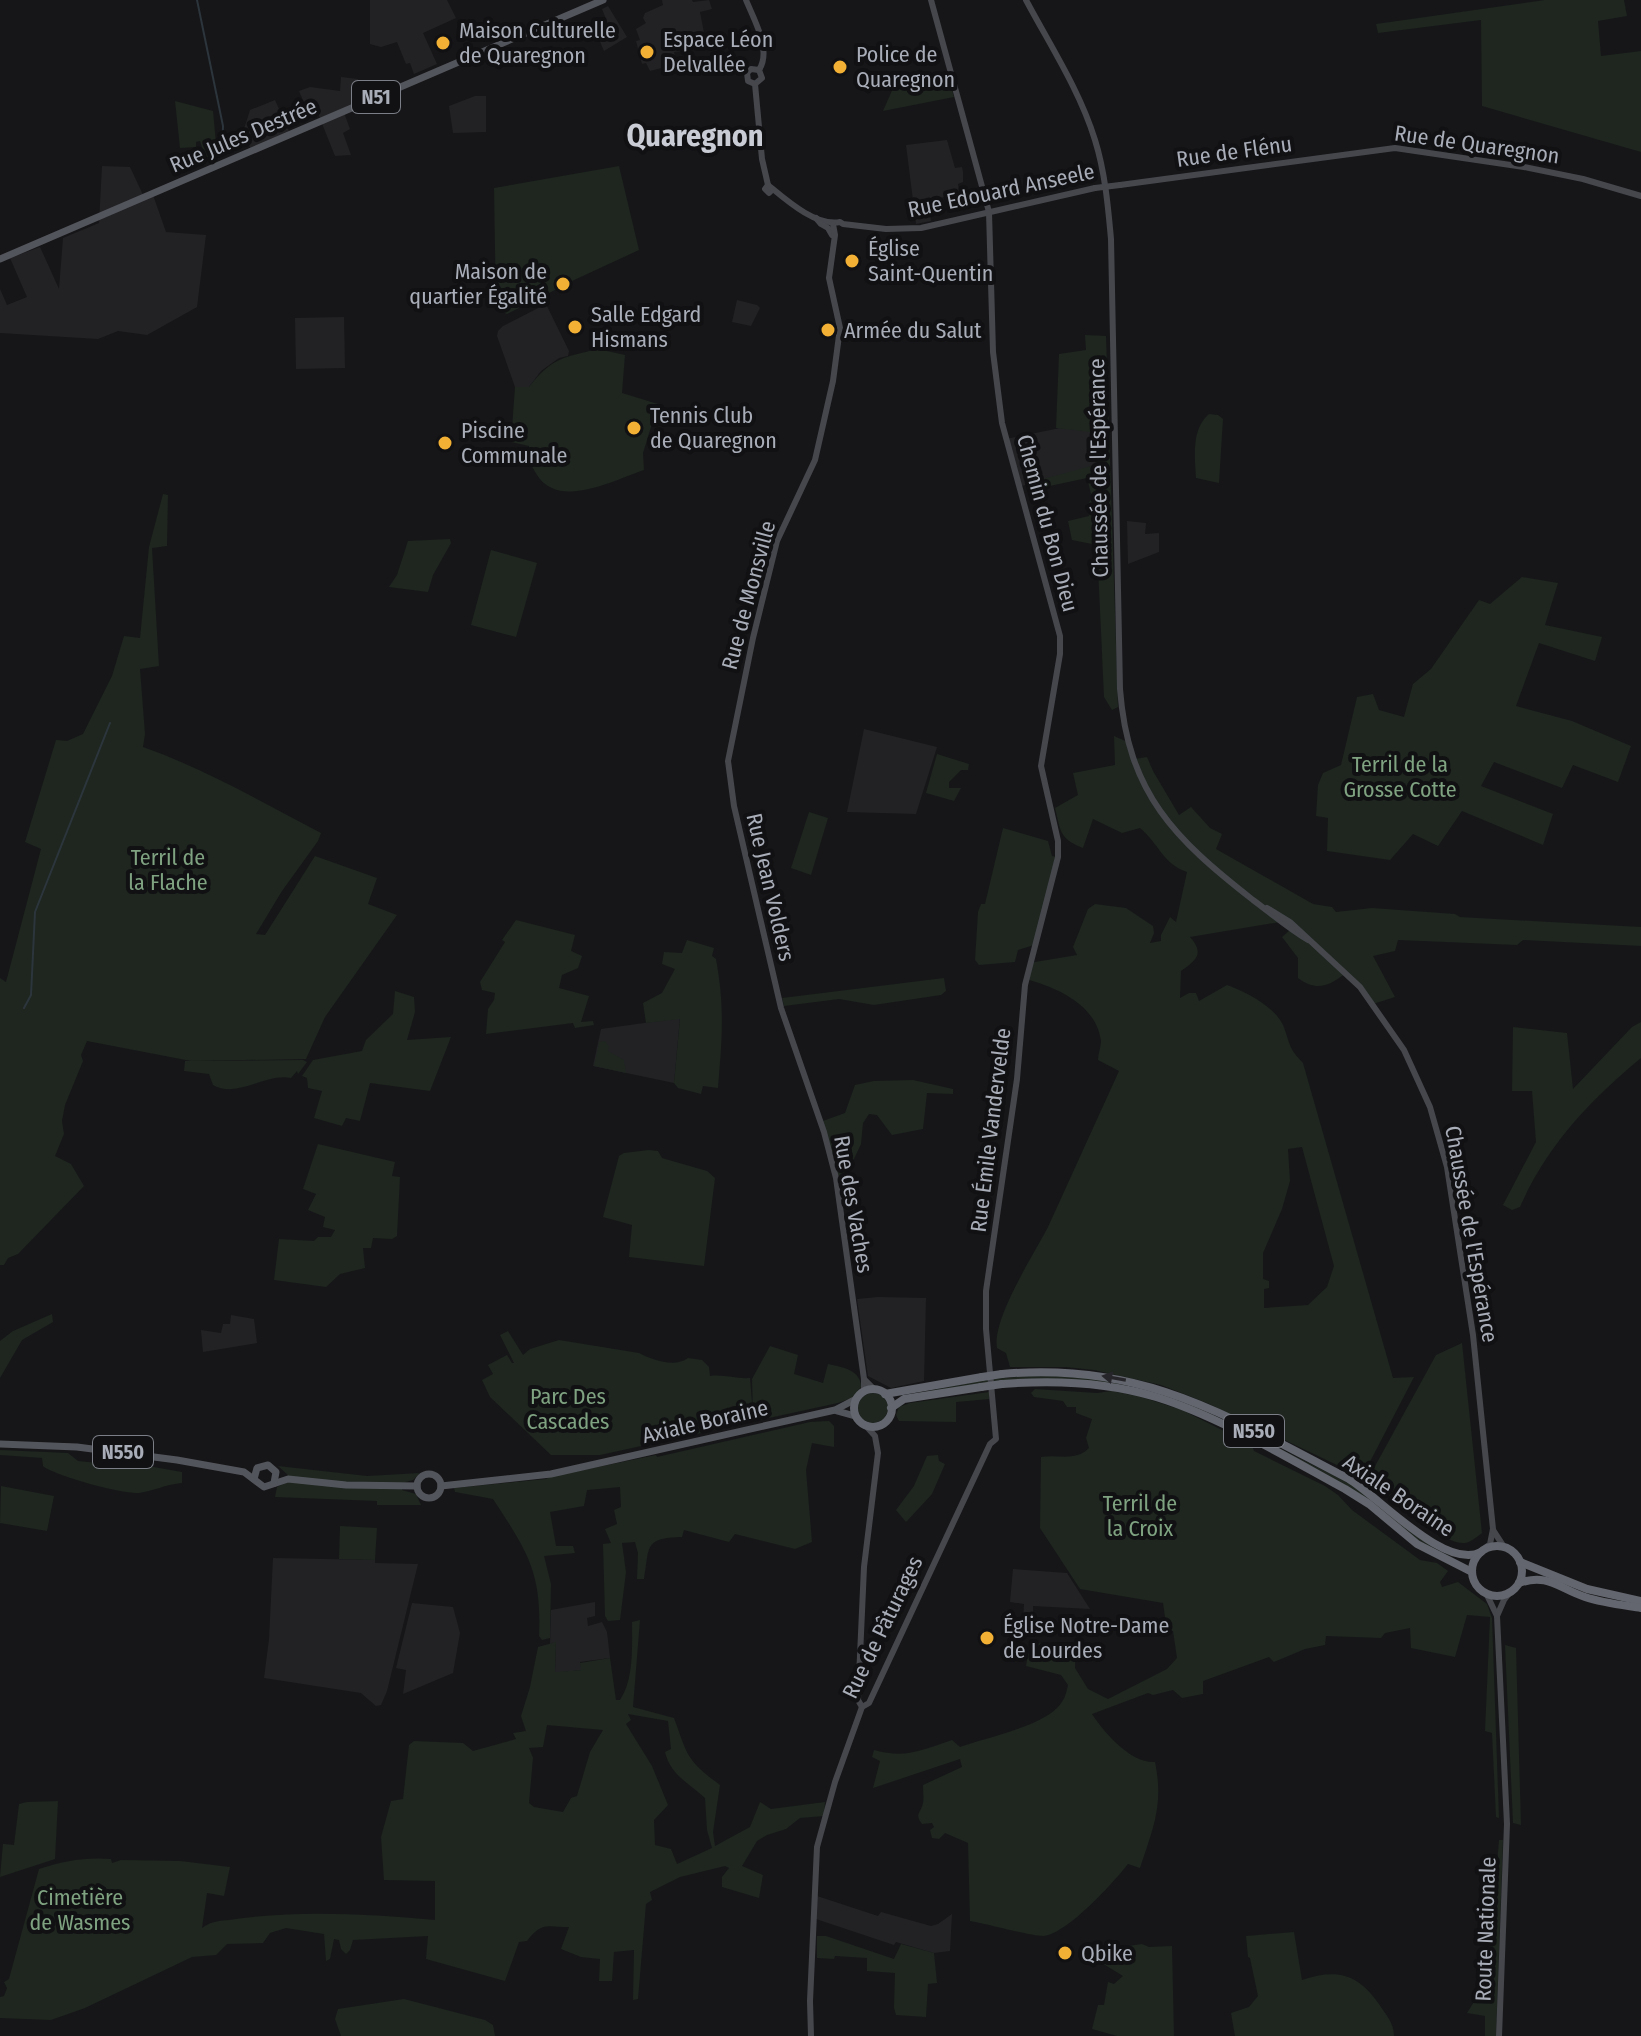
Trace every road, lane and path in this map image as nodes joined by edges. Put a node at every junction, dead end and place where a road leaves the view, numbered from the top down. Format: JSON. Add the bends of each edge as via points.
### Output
{"nodes":[{"id":1,"x":603,"y":0,"type":"edge"},
{"id":2,"x":746,"y":0,"type":"edge"},
{"id":3,"x":931,"y":0,"type":"edge"},
{"id":4,"x":1026,"y":0,"type":"edge"},
{"id":5,"x":759,"y":70,"type":"junction"},
{"id":6,"x":755,"y":84,"type":"junction"},
{"id":7,"x":1305,"y":159,"type":"joint"},
{"id":8,"x":1167,"y":179,"type":"joint"},
{"id":9,"x":1641,"y":196,"type":"edge"},
{"id":10,"x":989,"y":212,"type":"junction"},
{"id":11,"x":832,"y":227,"type":"junction"},
{"id":12,"x":0,"y":259,"type":"edge"},
{"id":13,"x":731,"y":788,"type":"joint"},
{"id":14,"x":1058,"y":841,"type":"joint"},
{"id":15,"x":777,"y":995,"type":"joint"},
{"id":16,"x":864,"y":1379,"type":"junction"},
{"id":17,"x":982,"y":1382,"type":"junction"},
{"id":18,"x":864,"y":1392,"type":"junction"},
{"id":19,"x":880,"y":1392,"type":"junction"},
{"id":20,"x":856,"y":1399,"type":"junction"},
{"id":21,"x":891,"y":1408,"type":"junction"},
{"id":22,"x":835,"y":1410,"type":"junction"},
{"id":23,"x":855,"y":1416,"type":"junction"},
{"id":24,"x":866,"y":1426,"type":"junction"},
{"id":25,"x":878,"y":1426,"type":"junction"},
{"id":26,"x":875,"y":1436,"type":"junction"},
{"id":27,"x":996,"y":1439,"type":"joint"},
{"id":28,"x":0,"y":1444,"type":"edge"},
{"id":29,"x":257,"y":1468,"type":"junction"},
{"id":30,"x":244,"y":1472,"type":"junction"},
{"id":31,"x":276,"y":1472,"type":"junction"},
{"id":32,"x":254,"y":1479,"type":"junction"},
{"id":33,"x":288,"y":1479,"type":"junction"},
{"id":34,"x":274,"y":1483,"type":"junction"},
{"id":35,"x":417,"y":1486,"type":"junction"},
{"id":36,"x":441,"y":1486,"type":"junction"},
{"id":37,"x":1493,"y":1529,"type":"junction"},
{"id":38,"x":1504,"y":1547,"type":"junction"},
{"id":39,"x":1483,"y":1550,"type":"junction"},
{"id":40,"x":1520,"y":1562,"type":"junction"},
{"id":41,"x":1472,"y":1572,"type":"junction"},
{"id":42,"x":1519,"y":1583,"type":"junction"},
{"id":43,"x":1511,"y":1591,"type":"junction"},
{"id":44,"x":1486,"y":1593,"type":"junction"},
{"id":45,"x":1641,"y":1601,"type":"edge"},
{"id":46,"x":1641,"y":1608,"type":"edge"},
{"id":47,"x":1497,"y":1616,"type":"junction"},
{"id":48,"x":862,"y":1707,"type":"junction"},
{"id":49,"x":811,"y":2036,"type":"edge"},
{"id":50,"x":1499,"y":2036,"type":"edge"}],
"edges":[{"from":1,"to":12,"type":"main road","name":"Rue Jules Destrée","number":"N51"},
{"from":2,"to":5,"type":"street","via":[[764,51]]},
{"from":3,"to":10,"type":"street","name":"Chemin du Bon Dieu"},
{"from":4,"to":37,"type":"street","name":"Chaussée de l'Espérance","via":[[1090,126],[1107,199],[1120,689],[1126,732],[1144,784],[1164,818],[1197,856],[1346,973],[1389,1025],[1420,1084],[1447,1167],[1473,1335]]},
{"from":5,"to":6,"type":"street","via":[[762,78]]},
{"from":5,"to":6,"type":"street","via":[[747,75]]},
{"from":6,"to":11,"type":"street","via":[[770,188]]},
{"from":7,"to":8,"type":"street","name":"Rue de Flénu"},
{"from":7,"to":9,"type":"street","name":"Rue de Quaregnon","via":[[1408,148],[1583,179]]},
{"from":8,"to":10,"type":"street","name":"Rue Edouard Anseele","bridge":true,"via":[[1095,188]]},
{"from":10,"to":11,"type":"street","name":"Rue Edouard Anseele","via":[[907,229],[836,222]]},
{"from":10,"to":14,"type":"street","name":"Chemin du Bon Dieu","via":[[993,352],[1002,423],[1060,636],[1041,766]]},
{"from":11,"to":13,"type":"street","name":"Rue de Monsville","via":[[829,278],[839,352],[815,460],[777,541],[768,576],[732,737]]},
{"from":13,"to":15,"type":"street","name":"Rue Jean Volders"},
{"from":14,"to":27,"type":"street","name":"Rue Émile Vandervelde","via":[[1025,985],[1014,1108],[986,1291]]},
{"from":15,"to":16,"type":"street","name":"Rue des Vaches","via":[[836,1178]]},
{"from":16,"to":18,"type":"street","name":"Rue des Vaches"},
{"from":16,"to":19,"type":"street"},
{"from":17,"to":19,"type":"highway","name":"Axiale Boraine","number":"N550"},
{"from":17,"to":21,"type":"highway","name":"Axiale Boraine","number":"N550","via":[[904,1399]]},
{"from":39,"to":17,"type":"highway","name":"Axiale Boraine","number":"N550","one_way":true,"bridge":true,"via":[[1469,1556],[1446,1550],[1349,1479],[1174,1393],[1102,1375],[1057,1372],[1002,1374]]},
{"from":17,"to":41,"type":"highway","name":"Axiale Boraine","number":"N550","bridge":true,"via":[[1101,1386],[1186,1408],[1345,1489],[1417,1544]]},
{"from":18,"to":19,"type":"highway","name":"Axiale Boraine"},
{"from":18,"to":20,"type":"highway","name":"Axiale Boraine"},
{"from":19,"to":21,"type":"highway"},
{"from":20,"to":22,"type":"main road","name":"Axiale Boraine","number":"N550"},
{"from":20,"to":23,"type":"highway"},
{"from":21,"to":25,"type":"highway","via":[[889,1418]]},
{"from":22,"to":23,"type":"main road","name":"Axiale Boraine","number":"N550"},
{"from":22,"to":36,"type":"main road","name":"Axiale Boraine","number":"N550","via":[[551,1474]]},
{"from":23,"to":24,"type":"highway","name":"Axiale Boraine"},
{"from":24,"to":25,"type":"highway"},
{"from":24,"to":26,"type":"street"},
{"from":25,"to":26,"type":"street"},
{"from":26,"to":48,"type":"street","via":[[878,1455],[864,1567],[858,1686]]},
{"from":27,"to":48,"type":"street","name":"Rue de Pâturages","via":[[869,1703]]},
{"from":28,"to":30,"type":"main road","number":"N550","via":[[108,1450]]},
{"from":29,"to":30,"type":"main road","number":"N550"},
{"from":29,"to":31,"type":"main road","number":"N550","via":[[268,1465]]},
{"from":29,"to":32,"type":"main road"},
{"from":30,"to":32,"type":"main road","number":"N550"},
{"from":31,"to":33,"type":"main road","number":"N550"},
{"from":31,"to":34,"type":"main road"},
{"from":32,"to":34,"type":"main road","number":"N550","via":[[264,1487]]},
{"from":33,"to":34,"type":"main road","number":"N550"},
{"from":33,"to":35,"type":"main road","name":"Axiale Boraine","number":"N550"},
{"from":35,"to":36,"type":"main road","name":"Axiale Boraine","number":"N550","via":[[429,1474]]},
{"from":35,"to":36,"type":"main road","name":"Axiale Boraine","number":"N550","via":[[429,1498]]},
{"from":37,"to":38,"type":"street"},
{"from":37,"to":39,"type":"street"},
{"from":38,"to":39,"type":"highway","number":"N550"},
{"from":38,"to":40,"type":"highway"},
{"from":39,"to":41,"type":"highway"},
{"from":40,"to":42,"type":"highway"},
{"from":40,"to":45,"type":"highway","via":[[1587,1589]]},
{"from":41,"to":44,"type":"highway","number":"N550"},
{"from":42,"to":43,"type":"highway"},
{"from":42,"to":46,"type":"highway","via":[[1542,1578],[1582,1596]]},
{"from":43,"to":44,"type":"highway"},
{"from":43,"to":47,"type":"street"},
{"from":44,"to":47,"type":"street"},
{"from":47,"to":50,"type":"street","name":"Route Nationale","via":[[1507,1824]]},
{"from":48,"to":49,"type":"street","name":"Rue de Pâturages","via":[[818,1839]]}]}
